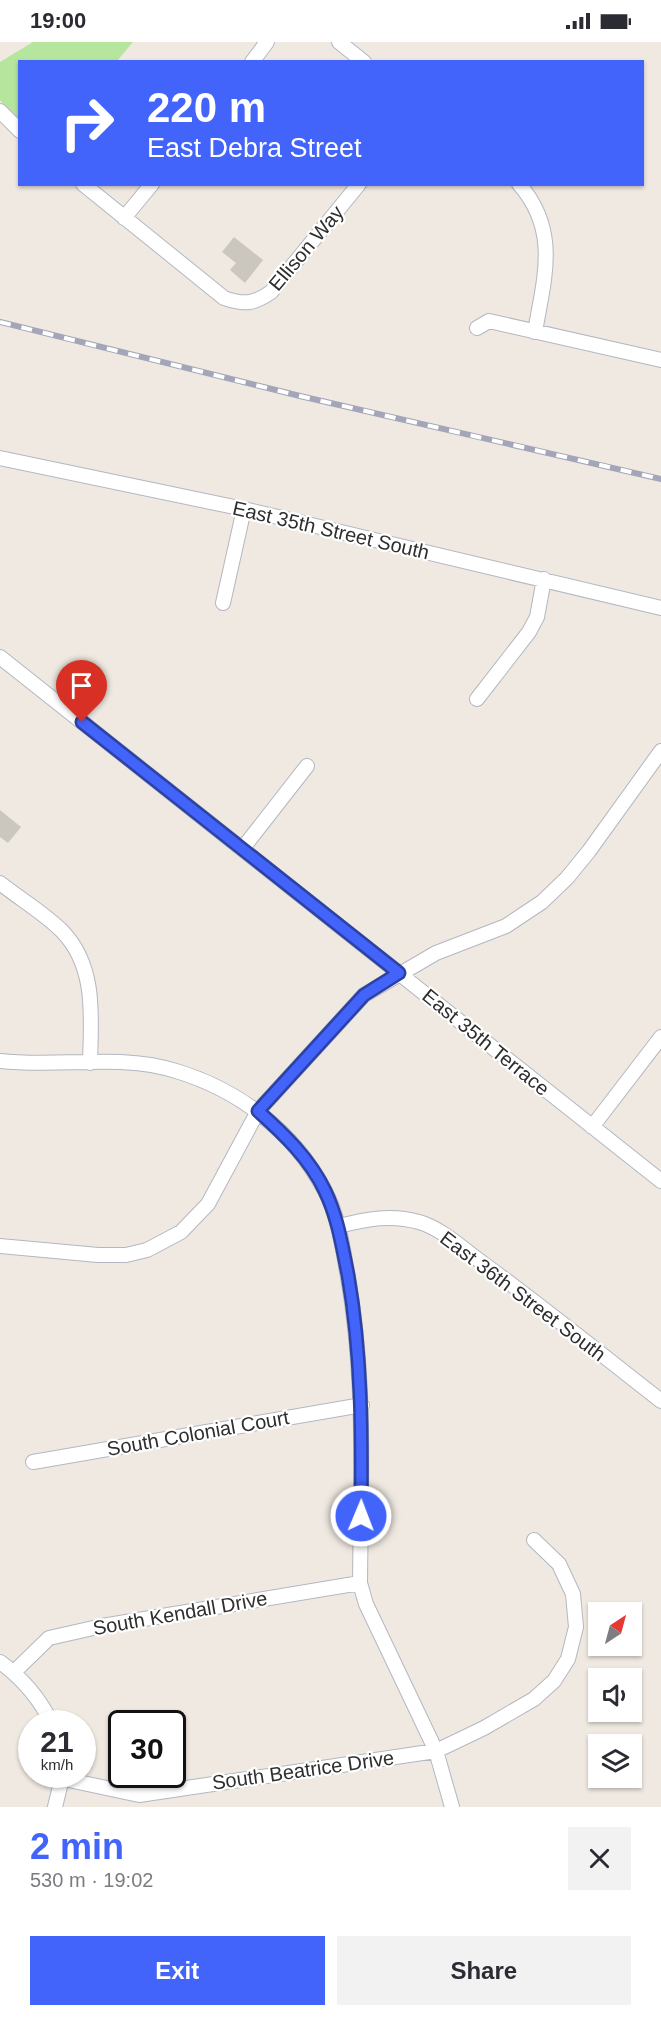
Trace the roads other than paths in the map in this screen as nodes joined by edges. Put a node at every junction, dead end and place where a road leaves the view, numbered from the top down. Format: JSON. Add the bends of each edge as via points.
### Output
{"nodes":[{"id":1,"x":267,"y":42,"type":"edge"},
{"id":2,"x":339,"y":42,"type":"edge"},
{"id":3,"x":254,"y":60,"type":"edge"},
{"id":4,"x":362,"y":60,"type":"edge"},
{"id":5,"x":0,"y":111,"type":"edge"},
{"id":6,"x":18,"y":129,"type":"edge"},
{"id":7,"x":85,"y":186,"type":"edge"},
{"id":8,"x":150,"y":186,"type":"edge"},
{"id":9,"x":357,"y":186,"type":"edge"},
{"id":10,"x":520,"y":186,"type":"edge"},
{"id":11,"x":124,"y":218,"type":"junction"},
{"id":12,"x":477,"y":328,"type":"dead end"},
{"id":13,"x":535,"y":332,"type":"junction"},
{"id":14,"x":661,"y":360,"type":"edge"},
{"id":15,"x":0,"y":458,"type":"edge"},
{"id":16,"x":244,"y":509,"type":"junction"},
{"id":17,"x":544,"y":579,"type":"junction"},
{"id":18,"x":223,"y":603,"type":"dead end"},
{"id":19,"x":661,"y":608,"type":"edge"},
{"id":20,"x":0,"y":657,"type":"edge"},
{"id":21,"x":477,"y":699,"type":"dead end"},
{"id":22,"x":661,"y":751,"type":"edge"},
{"id":23,"x":307,"y":766,"type":"dead end"},
{"id":24,"x":243,"y":848,"type":"junction"},
{"id":25,"x":0,"y":883,"type":"edge"},
{"id":26,"x":399,"y":973,"type":"junction"},
{"id":27,"x":661,"y":1037,"type":"edge"},
{"id":28,"x":0,"y":1061,"type":"edge"},
{"id":29,"x":90,"y":1063,"type":"junction"},
{"id":30,"x":258,"y":1111,"type":"junction"},
{"id":31,"x":592,"y":1126,"type":"junction"},
{"id":32,"x":661,"y":1180,"type":"edge"},
{"id":33,"x":339,"y":1226,"type":"junction"},
{"id":34,"x":0,"y":1246,"type":"edge"},
{"id":35,"x":661,"y":1401,"type":"edge"},
{"id":36,"x":362,"y":1405,"type":"junction"},
{"id":37,"x":33,"y":1462,"type":"dead end"},
{"id":38,"x":534,"y":1540,"type":"dead end"},
{"id":39,"x":360,"y":1583,"type":"junction"},
{"id":40,"x":0,"y":1662,"type":"edge"},
{"id":41,"x":14,"y":1672,"type":"junction"},
{"id":42,"x":45,"y":1710,"type":"edge"},
{"id":43,"x":436,"y":1751,"type":"junction"},
{"id":44,"x":96,"y":1785,"type":"edge"},
{"id":45,"x":61,"y":1788,"type":"edge"},
{"id":46,"x":55,"y":1807,"type":"edge"},
{"id":47,"x":452,"y":1807,"type":"edge"}],
"edges":[{"from":1,"to":3,"type":"street"},
{"from":2,"to":4,"type":"street"},
{"from":5,"to":6,"type":"street"},
{"from":7,"to":11,"type":"street"},
{"from":8,"to":11,"type":"street"},
{"from":9,"to":11,"type":"street","name":"Ellison Way","via":[[271,292],[257,302],[224,298]]},
{"from":10,"to":13,"type":"street","via":[[535,208],[548,255]]},
{"from":12,"to":13,"type":"street","via":[[489,321]]},
{"from":13,"to":14,"type":"street"},
{"from":15,"to":16,"type":"street","name":"East 35th Street South"},
{"from":16,"to":17,"type":"street","name":"East 35th Street South"},
{"from":16,"to":18,"type":"street"},
{"from":17,"to":19,"type":"street","name":"East 35th Street South"},
{"from":17,"to":21,"type":"street","via":[[537,616],[529,632]]},
{"from":20,"to":24,"type":"street","name":"East 35th Terrace"},
{"from":22,"to":26,"type":"street","via":[[590,851],[542,902],[506,926],[436,952]]},
{"from":23,"to":24,"type":"street"},
{"from":24,"to":26,"type":"street","name":"East 35th Terrace"},
{"from":25,"to":29,"type":"street","via":[[63,932],[79,955],[91,999]]},
{"from":26,"to":30,"type":"street","via":[[364,995]]},
{"from":26,"to":31,"type":"street","name":"East 35th Terrace"},
{"from":27,"to":31,"type":"street"},
{"from":28,"to":29,"type":"street"},
{"from":29,"to":30,"type":"street","via":[[145,1064],[175,1071],[216,1086]]},
{"from":30,"to":33,"type":"street","via":[[305,1158],[325,1190]]},
{"from":30,"to":34,"type":"street","via":[[208,1204],[167,1242],[126,1255],[98,1256]]},
{"from":31,"to":32,"type":"street","name":"East 35th Terrace"},
{"from":33,"to":35,"type":"street","name":"East 36th Street South","via":[[394,1217],[440,1232]]},
{"from":33,"to":36,"type":"street","via":[[354,1311]]},
{"from":36,"to":37,"type":"street","name":"South Colonial Court"},
{"from":36,"to":39,"type":"street"},
{"from":38,"to":43,"type":"street","name":"South Beatrice Drive","via":[[559,1564],[573,1594],[576,1627],[568,1659],[554,1681],[534,1699]]},
{"from":39,"to":41,"type":"street","name":"South Kendall Drive","via":[[48,1638]]},
{"from":39,"to":43,"type":"street","via":[[366,1604]]},
{"from":40,"to":41,"type":"street"},
{"from":41,"to":42,"type":"street"},
{"from":43,"to":44,"type":"street","name":"South Beatrice Drive","via":[[139,1795]]},
{"from":43,"to":47,"type":"street"},
{"from":45,"to":46,"type":"street"}]}
